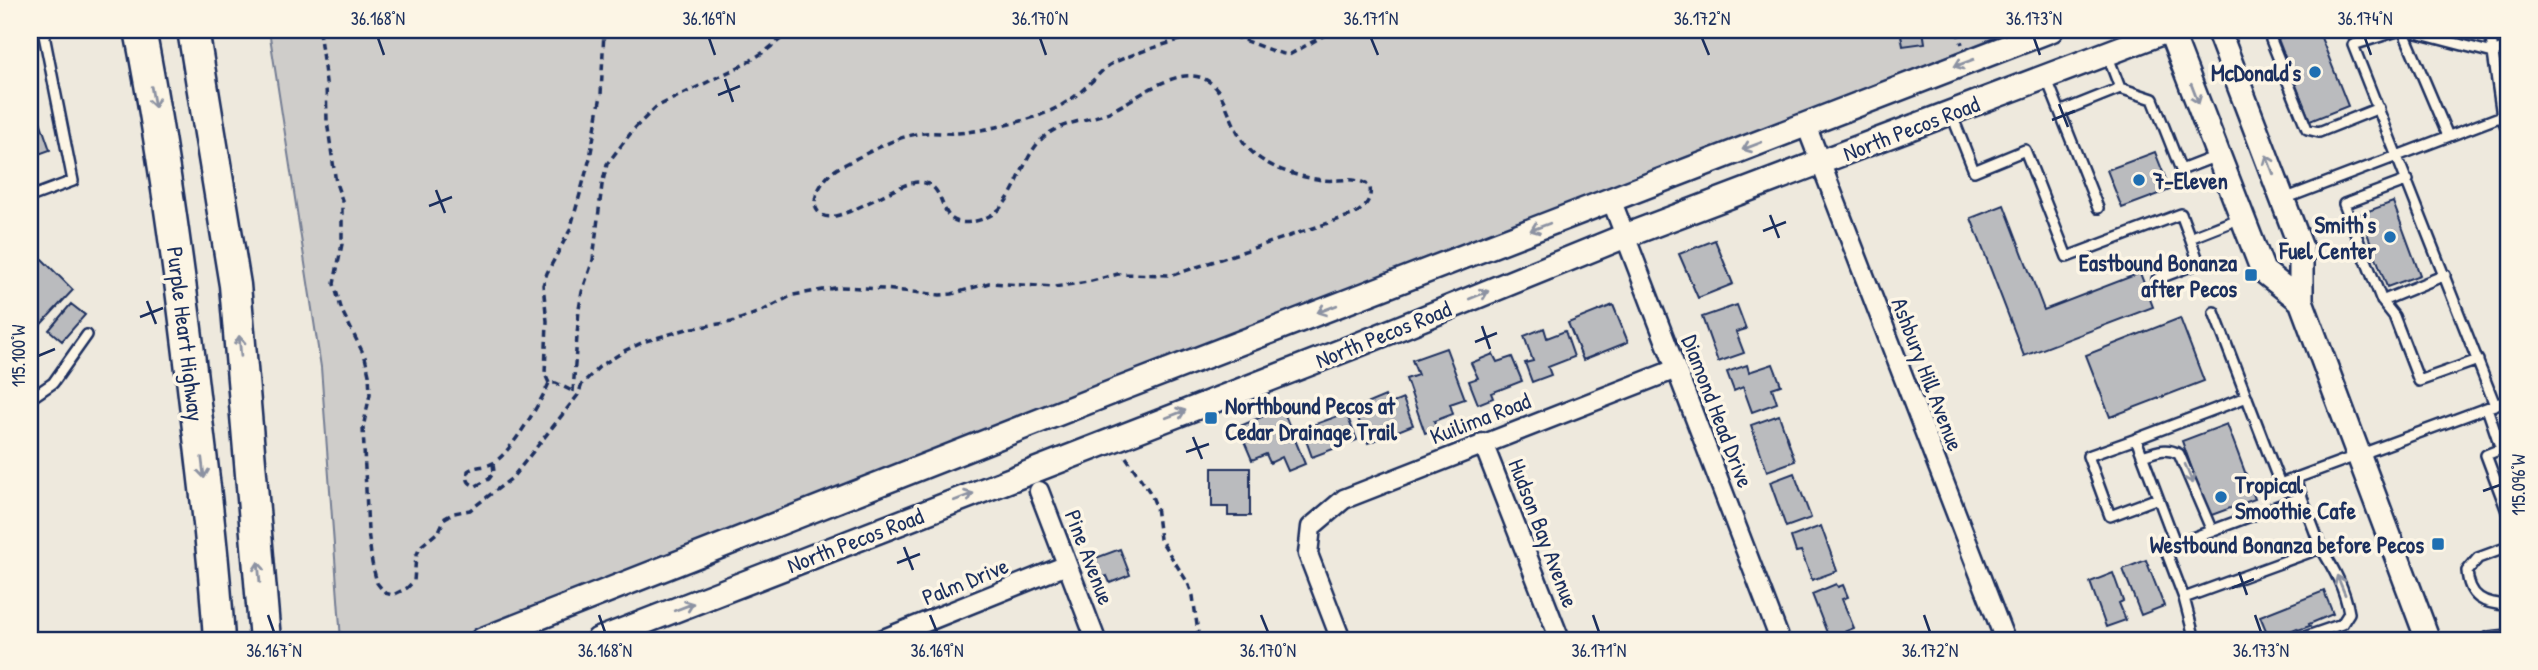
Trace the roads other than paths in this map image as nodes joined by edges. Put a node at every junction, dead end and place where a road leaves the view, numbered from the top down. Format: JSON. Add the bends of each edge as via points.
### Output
{"nodes":[{"id":1,"x":43,"y":30,"type":"edge"},
{"id":2,"x":139,"y":30,"type":"edge"},
{"id":3,"x":193,"y":30,"type":"edge"},
{"id":4,"x":2050,"y":30,"type":"edge"},
{"id":5,"x":2170,"y":30,"type":"edge"},
{"id":6,"x":2218,"y":30,"type":"edge"},
{"id":7,"x":2278,"y":30,"type":"edge"},
{"id":8,"x":2403,"y":30,"type":"edge"},
{"id":9,"x":2490,"y":30,"type":"edge"},
{"id":10,"x":2508,"y":47,"type":"edge"},
{"id":11,"x":2493,"y":53,"type":"junction"},
{"id":12,"x":2107,"y":54,"type":"junction"},
{"id":13,"x":2046,"y":77,"type":"junction"},
{"id":14,"x":2120,"y":88,"type":"junction"},
{"id":15,"x":2379,"y":108,"type":"junction"},
{"id":16,"x":2060,"y":112,"type":"junction"},
{"id":17,"x":1951,"y":113,"type":"junction"},
{"id":18,"x":2505,"y":115,"type":"edge"},
{"id":19,"x":1806,"y":125,"type":"junction"},
{"id":20,"x":2508,"y":132,"type":"edge"},
{"id":21,"x":2448,"y":136,"type":"junction"},
{"id":22,"x":2218,"y":156,"type":"junction"},
{"id":23,"x":2398,"y":156,"type":"junction"},
{"id":24,"x":1820,"y":163,"type":"junction"},
{"id":25,"x":2408,"y":180,"type":"junction"},
{"id":26,"x":30,"y":197,"type":"edge"},
{"id":27,"x":1611,"y":199,"type":"junction"},
{"id":28,"x":2283,"y":199,"type":"junction"},
{"id":29,"x":2098,"y":208,"type":"dead end"},
{"id":30,"x":2242,"y":218,"type":"junction"},
{"id":31,"x":1625,"y":236,"type":"junction"},
{"id":32,"x":2190,"y":238,"type":"junction"},
{"id":33,"x":2445,"y":275,"type":"junction"},
{"id":34,"x":2157,"y":279,"type":"dead end"},
{"id":35,"x":2382,"y":300,"type":"junction"},
{"id":36,"x":2301,"y":301,"type":"junction"},
{"id":37,"x":2214,"y":312,"type":"dead end"},
{"id":38,"x":87,"y":335,"type":"dead end"},
{"id":39,"x":2477,"y":360,"type":"junction"},
{"id":40,"x":1675,"y":369,"type":"junction"},
{"id":41,"x":2247,"y":397,"type":"junction"},
{"id":42,"x":30,"y":398,"type":"edge"},
{"id":43,"x":2508,"y":400,"type":"edge"},
{"id":44,"x":2491,"y":406,"type":"junction"},
{"id":45,"x":2136,"y":439,"type":"junction"},
{"id":46,"x":1483,"y":443,"type":"junction"},
{"id":47,"x":2505,"y":449,"type":"edge"},
{"id":48,"x":2143,"y":456,"type":"junction"},
{"id":49,"x":2359,"y":456,"type":"junction"},
{"id":50,"x":2295,"y":479,"type":"junction"},
{"id":51,"x":1039,"y":491,"type":"dead end"},
{"id":52,"x":2302,"y":497,"type":"junction"},
{"id":53,"x":2158,"y":498,"type":"junction"},
{"id":54,"x":2508,"y":514,"type":"edge"},
{"id":55,"x":2212,"y":531,"type":"junction"},
{"id":56,"x":2176,"y":545,"type":"junction"},
{"id":57,"x":2508,"y":547,"type":"edge"},
{"id":58,"x":2321,"y":548,"type":"junction"},
{"id":59,"x":1068,"y":565,"type":"junction"},
{"id":60,"x":2184,"y":598,"type":"junction"},
{"id":61,"x":2508,"y":604,"type":"edge"},
{"id":62,"x":921,"y":633,"type":"edge"},
{"id":63,"x":2508,"y":635,"type":"edge"},
{"id":64,"x":2425,"y":639,"type":"edge"},
{"id":65,"x":219,"y":640,"type":"edge"},
{"id":66,"x":265,"y":640,"type":"edge"},
{"id":67,"x":482,"y":640,"type":"edge"},
{"id":68,"x":598,"y":640,"type":"edge"},
{"id":69,"x":881,"y":640,"type":"edge"},
{"id":70,"x":1096,"y":640,"type":"edge"},
{"id":71,"x":1340,"y":640,"type":"edge"},
{"id":72,"x":1560,"y":640,"type":"edge"},
{"id":73,"x":1780,"y":640,"type":"edge"},
{"id":74,"x":2005,"y":640,"type":"edge"},
{"id":75,"x":2195,"y":640,"type":"edge"},
{"id":76,"x":2296,"y":640,"type":"edge"},
{"id":77,"x":2483,"y":640,"type":"edge"}],
"edges":[{"from":1,"to":26,"type":"lane","via":[[73,181]]},
{"from":2,"to":65,"type":"highway","name":"Purple Heart Highway","one_way":true,"via":[[180,277]]},
{"from":66,"to":3,"type":"highway","one_way":true,"via":[[235,285]]},
{"from":4,"to":19,"type":"main road","name":"North Pecos Road","one_way":true},
{"from":5,"to":12,"type":"main road","name":"North Pecos Road"},
{"from":5,"to":22,"type":"main road","one_way":true},
{"from":28,"to":6,"type":"main road","one_way":true},
{"from":7,"to":15,"type":"lane","via":[[2271,40],[2307,129],[2319,132]]},
{"from":8,"to":11,"type":"lane"},
{"from":8,"to":15,"type":"lane","via":[[2353,46]]},
{"from":8,"to":21,"type":"lane"},
{"from":9,"to":11,"type":"lane"},
{"from":10,"to":11,"type":"lane"},
{"from":11,"to":18,"type":"lane"},
{"from":12,"to":13,"type":"main road","name":"North Pecos Road"},
{"from":12,"to":14,"type":"lane"},
{"from":13,"to":16,"type":"lane"},
{"from":13,"to":17,"type":"main road","name":"North Pecos Road"},
{"from":14,"to":16,"type":"lane"},
{"from":14,"to":22,"type":"lane","via":[[2153,99],[2181,170]]},
{"from":15,"to":23,"type":"lane"},
{"from":16,"to":29,"type":"lane"},
{"from":17,"to":24,"type":"main road","name":"North Pecos Road"},
{"from":17,"to":32,"type":"lane","via":[[1974,171],[2025,150],[2067,257],[2181,214]]},
{"from":18,"to":20,"type":"lane"},
{"from":18,"to":21,"type":"lane"},
{"from":19,"to":24,"type":"street","name":"Ashbury Hill Avenue"},
{"from":19,"to":27,"type":"main road","name":"North Pecos Road","one_way":true},
{"from":21,"to":23,"type":"lane"},
{"from":22,"to":30,"type":"main road"},
{"from":23,"to":25,"type":"lane"},
{"from":23,"to":28,"type":"lane"},
{"from":24,"to":31,"type":"main road","name":"North Pecos Road"},
{"from":24,"to":74,"type":"street","name":"Ashbury Hill Avenue"},
{"from":25,"to":33,"type":"lane"},
{"from":25,"to":35,"type":"lane","via":[[2344,204]]},
{"from":27,"to":31,"type":"street","name":"Diamond Head Drive"},
{"from":27,"to":67,"type":"main road","name":"North Pecos Road","one_way":true},
{"from":28,"to":36,"type":"main road","via":[[2301,248]]},
{"from":30,"to":32,"type":"lane"},
{"from":30,"to":36,"type":"main road","via":[[2263,271]]},
{"from":31,"to":40,"type":"street","name":"Diamond Head Drive"},
{"from":68,"to":31,"type":"main road","name":"North Pecos Road","one_way":true},
{"from":32,"to":34,"type":"lane","via":[[2199,263]]},
{"from":33,"to":35,"type":"lane"},
{"from":33,"to":39,"type":"lane"},
{"from":35,"to":39,"type":"lane","via":[[2394,316],[2419,381]]},
{"from":36,"to":49,"type":"main road"},
{"from":37,"to":41,"type":"lane"},
{"from":38,"to":42,"type":"lane","via":[[53,383]]},
{"from":39,"to":44,"type":"lane"},
{"from":40,"to":46,"type":"street","name":"Kuilima Road"},
{"from":40,"to":73,"type":"street","name":"Diamond Head Drive"},
{"from":41,"to":45,"type":"lane"},
{"from":41,"to":50,"type":"lane","via":[[2280,484]]},
{"from":43,"to":44,"type":"lane"},
{"from":44,"to":47,"type":"lane"},
{"from":44,"to":49,"type":"lane"},
{"from":45,"to":48,"type":"lane"},
{"from":45,"to":53,"type":"lane","via":[[2088,456],[2092,468],[2110,516]]},
{"from":46,"to":71,"type":"street","name":"Kuilima Road","via":[[1344,499],[1311,527],[1307,554]]},
{"from":46,"to":72,"type":"street","name":"Hudson Bay Avenue"},
{"from":47,"to":54,"type":"lane","via":[[2486,455]]},
{"from":48,"to":53,"type":"lane"},
{"from":48,"to":55,"type":"lane","one_way":true,"via":[[2162,449],[2179,454]]},
{"from":49,"to":50,"type":"lane"},
{"from":49,"to":64,"type":"main road"},
{"from":50,"to":52,"type":"lane"},
{"from":51,"to":59,"type":"street","name":"Pine Avenue"},
{"from":52,"to":55,"type":"lane"},
{"from":52,"to":58,"type":"lane"},
{"from":53,"to":56,"type":"lane"},
{"from":55,"to":56,"type":"lane"},
{"from":56,"to":60,"type":"lane","via":[[2165,548]]},
{"from":57,"to":61,"type":"lane","via":[[2478,558],[2467,571],[2477,597],[2488,604]]},
{"from":58,"to":60,"type":"lane"},
{"from":76,"to":58,"type":"lane","one_way":true,"via":[[2342,624],[2349,613],[2338,577]]},
{"from":59,"to":62,"type":"street","name":"Palm Drive"},
{"from":59,"to":70,"type":"street","name":"Pine Avenue"},
{"from":60,"to":75,"type":"lane"},
{"from":62,"to":69,"type":"street","name":"Palm Drive"},
{"from":63,"to":77,"type":"lane"}]}
